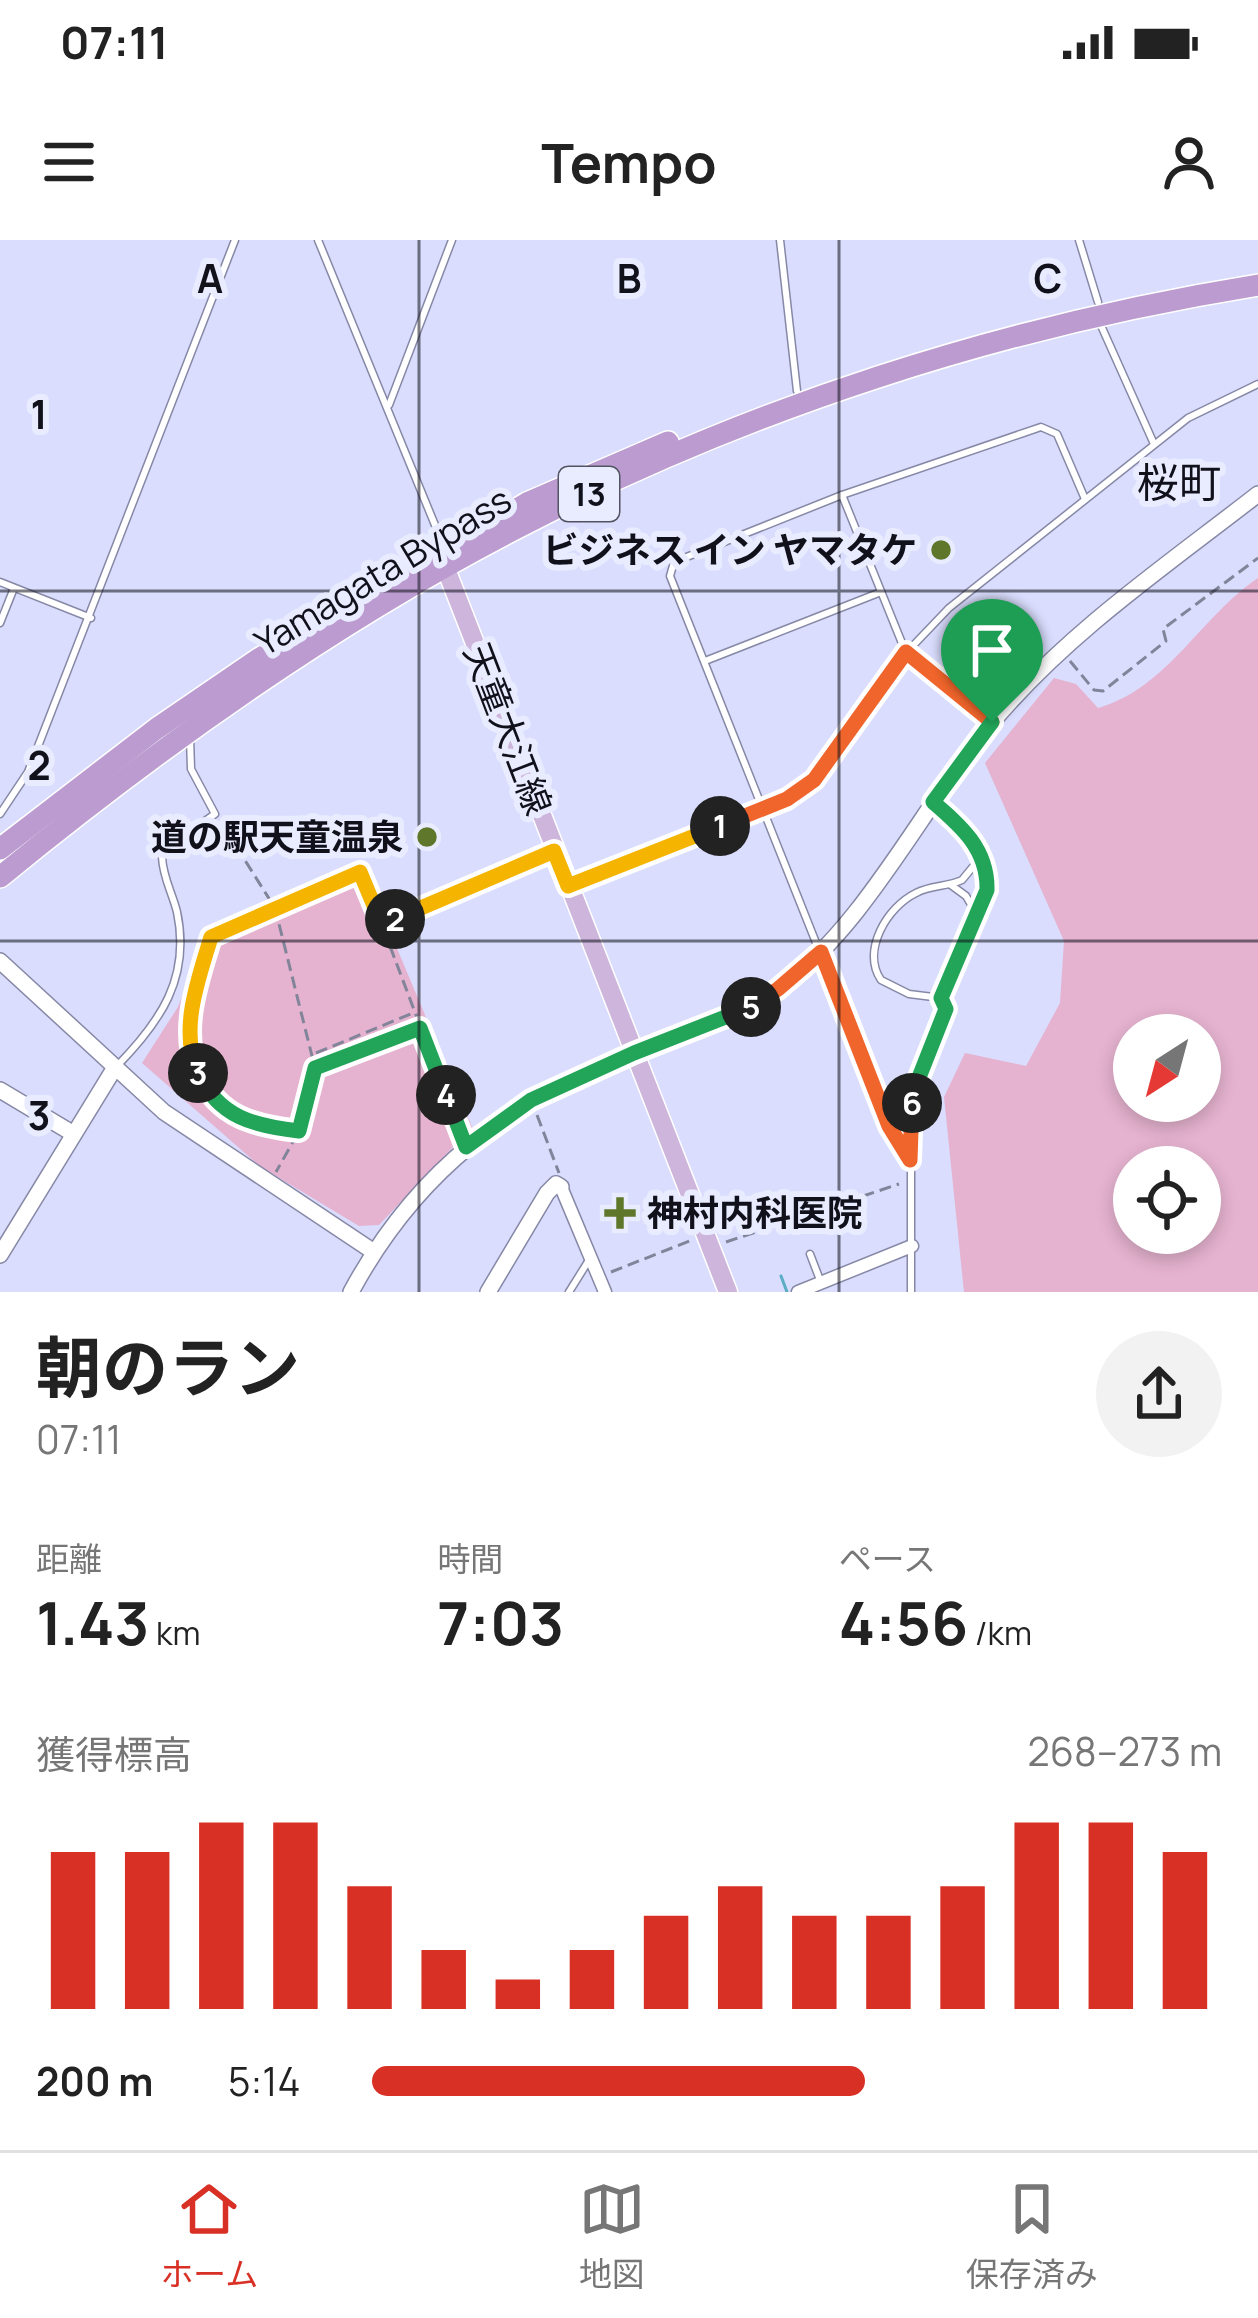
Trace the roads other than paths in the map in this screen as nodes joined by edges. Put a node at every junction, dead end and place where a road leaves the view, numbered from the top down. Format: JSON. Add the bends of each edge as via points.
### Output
{"nodes":[{"id":1,"x":235,"y":240,"type":"edge"},
{"id":2,"x":318,"y":240,"type":"edge"},
{"id":3,"x":452,"y":240,"type":"edge"},
{"id":4,"x":780,"y":240,"type":"edge"},
{"id":5,"x":1079,"y":240,"type":"edge"},
{"id":6,"x":1258,"y":272,"type":"edge"},
{"id":7,"x":1258,"y":285,"type":"edge"},
{"id":8,"x":1098,"y":309,"type":"junction"},
{"id":9,"x":1258,"y":385,"type":"edge"},
{"id":10,"x":797,"y":391,"type":"junction"},
{"id":11,"x":388,"y":406,"type":"junction"},
{"id":12,"x":1154,"y":444,"type":"junction"},
{"id":13,"x":1258,"y":494,"type":"edge"},
{"id":14,"x":842,"y":495,"type":"junction"},
{"id":15,"x":1085,"y":500,"type":"junction"},
{"id":16,"x":445,"y":559,"type":"junction"},
{"id":17,"x":0,"y":582,"type":"edge"},
{"id":18,"x":14,"y":588,"type":"junction"},
{"id":19,"x":881,"y":592,"type":"junction"},
{"id":20,"x":91,"y":618,"type":"junction"},
{"id":21,"x":0,"y":623,"type":"edge"},
{"id":22,"x":906,"y":652,"type":"junction"},
{"id":23,"x":705,"y":661,"type":"junction"},
{"id":24,"x":190,"y":730,"type":"junction"},
{"id":25,"x":933,"y":802,"type":"junction"},
{"id":26,"x":764,"y":809,"type":"junction"},
{"id":27,"x":0,"y":814,"type":"edge"},
{"id":28,"x":0,"y":849,"type":"edge"},
{"id":29,"x":554,"y":851,"type":"junction"},
{"id":30,"x":981,"y":856,"type":"junction"},
{"id":31,"x":0,"y":877,"type":"edge"},
{"id":32,"x":950,"y":886,"type":"junction"},
{"id":33,"x":469,"y":887,"type":"road end"},
{"id":34,"x":977,"y":915,"type":"junction"},
{"id":35,"x":821,"y":952,"type":"junction"},
{"id":36,"x":0,"y":961,"type":"edge"},
{"id":37,"x":941,"y":998,"type":"junction"},
{"id":38,"x":634,"y":1053,"type":"junction"},
{"id":39,"x":114,"y":1069,"type":"junction"},
{"id":40,"x":0,"y":1090,"type":"edge"},
{"id":41,"x":72,"y":1133,"type":"junction"},
{"id":42,"x":910,"y":1160,"type":"junction"},
{"id":43,"x":562,"y":1187,"type":"joint"},
{"id":44,"x":911,"y":1246,"type":"junction"},
{"id":45,"x":374,"y":1252,"type":"junction"},
{"id":46,"x":810,"y":1254,"type":"dead end"},
{"id":47,"x":0,"y":1255,"type":"edge"},
{"id":48,"x":591,"y":1258,"type":"junction"},
{"id":49,"x":821,"y":1283,"type":"junction"},
{"id":50,"x":351,"y":1292,"type":"edge"},
{"id":51,"x":488,"y":1292,"type":"edge"},
{"id":52,"x":569,"y":1292,"type":"edge"},
{"id":53,"x":604,"y":1292,"type":"edge"},
{"id":54,"x":728,"y":1292,"type":"edge"},
{"id":55,"x":798,"y":1292,"type":"edge"},
{"id":56,"x":911,"y":1292,"type":"edge"}],
"edges":[{"from":1,"to":20,"type":"lane"},
{"from":2,"to":11,"type":"lane"},
{"from":3,"to":11,"type":"lane"},
{"from":4,"to":10,"type":"lane"},
{"from":5,"to":8,"type":"lane"},
{"from":6,"to":8,"type":"highway","name":"Yamagata Bypass","number":"13"},
{"from":7,"to":8,"type":"highway","name":"Yamagata Bypass","number":"13"},
{"from":8,"to":10,"type":"highway","name":"Yamagata Bypass","number":"13","via":[[984,332]]},
{"from":8,"to":12,"type":"lane"},
{"from":8,"to":16,"type":"highway","name":"Yamagata Bypass","number":"13","via":[[710,438]]},
{"from":9,"to":12,"type":"lane"},
{"from":10,"to":16,"type":"highway","name":"Yamagata Bypass","number":"13","via":[[526,502]]},
{"from":11,"to":16,"type":"lane"},
{"from":12,"to":15,"type":"lane"},
{"from":13,"to":25,"type":"street","via":[[1061,650],[992,722]]},
{"from":14,"to":15,"type":"lane","via":[[1041,427],[1058,434]]},
{"from":14,"to":19,"type":"lane"},
{"from":14,"to":23,"type":"lane","via":[[674,562],[670,576]]},
{"from":15,"to":22,"type":"lane"},
{"from":16,"to":24,"type":"highway","name":"Yamagata Bypass","number":"13"},
{"from":16,"to":28,"type":"highway","name":"Yamagata Bypass","number":"13","via":[[260,658]]},
{"from":16,"to":29,"type":"main road","name":"天童大江線"},
{"from":17,"to":18,"type":"lane"},
{"from":18,"to":20,"type":"lane"},
{"from":18,"to":21,"type":"lane"},
{"from":19,"to":22,"type":"lane"},
{"from":19,"to":23,"type":"lane"},
{"from":20,"to":27,"type":"lane","via":[[28,772]]},
{"from":22,"to":26,"type":"lane","via":[[814,780]]},
{"from":23,"to":26,"type":"lane"},
{"from":24,"to":31,"type":"highway","name":"Yamagata Bypass","number":"13"},
{"from":24,"to":39,"type":"lane","via":[[191,769],[215,814],[163,857],[177,911],[174,988],[161,1016]]},
{"from":25,"to":30,"type":"lane"},
{"from":25,"to":35,"type":"street"},
{"from":26,"to":35,"type":"lane"},
{"from":29,"to":33,"type":"street"},
{"from":29,"to":38,"type":"main road","name":"天童大江線"},
{"from":30,"to":32,"type":"lane"},
{"from":30,"to":34,"type":"lane","via":[[987,890]]},
{"from":32,"to":34,"type":"lane"},
{"from":32,"to":37,"type":"lane","via":[[928,887],[897,906],[872,959],[893,988]]},
{"from":34,"to":37,"type":"lane"},
{"from":35,"to":38,"type":"street","via":[[751,1007]]},
{"from":35,"to":42,"type":"lane"},
{"from":36,"to":39,"type":"street"},
{"from":37,"to":42,"type":"lane","via":[[946,1009],[916,1085]]},
{"from":38,"to":45,"type":"street","via":[[531,1100],[466,1147]]},
{"from":38,"to":54,"type":"main road","name":"天童大江線"},
{"from":39,"to":41,"type":"street"},
{"from":39,"to":45,"type":"street","via":[[190,1132]]},
{"from":40,"to":41,"type":"street"},
{"from":41,"to":47,"type":"street"},
{"from":42,"to":44,"type":"lane"},
{"from":43,"to":48,"type":"street"},
{"from":43,"to":51,"type":"street","via":[[547,1193]]},
{"from":44,"to":49,"type":"street"},
{"from":44,"to":56,"type":"lane"},
{"from":45,"to":50,"type":"street"},
{"from":46,"to":49,"type":"lane"},
{"from":48,"to":52,"type":"lane"},
{"from":48,"to":53,"type":"street"},
{"from":49,"to":55,"type":"street"}]}
